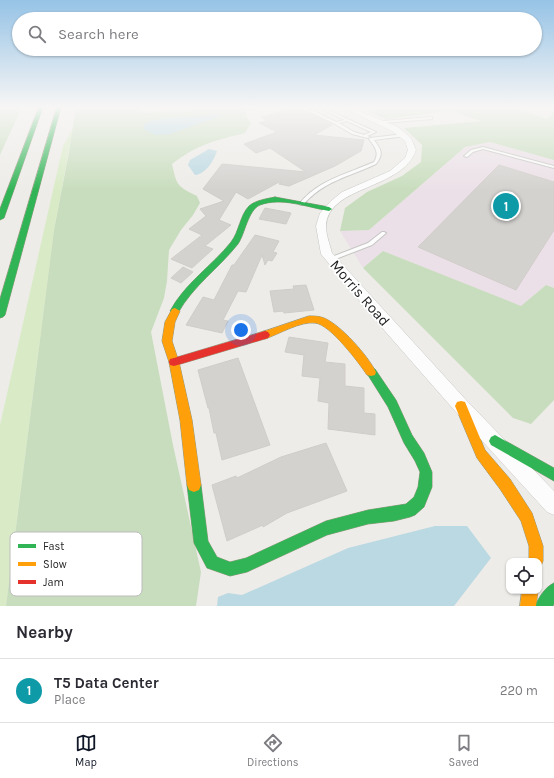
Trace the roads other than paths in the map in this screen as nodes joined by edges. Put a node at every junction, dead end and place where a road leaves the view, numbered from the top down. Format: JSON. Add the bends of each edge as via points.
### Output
{"nodes":[{"id":1,"x":31,"y":135,"type":"edge"},
{"id":2,"x":51,"y":135,"type":"edge"},
{"id":3,"x":366,"y":135,"type":"edge"},
{"id":4,"x":402,"y":135,"type":"edge"},
{"id":5,"x":404,"y":135,"type":"edge"},
{"id":6,"x":371,"y":139,"type":"junction"},
{"id":7,"x":466,"y":156,"type":"dead end"},
{"id":8,"x":554,"y":167,"type":"edge"},
{"id":9,"x":301,"y":204,"type":"junction"},
{"id":10,"x":329,"y":209,"type":"junction"},
{"id":11,"x":0,"y":218,"type":"edge"},
{"id":12,"x":384,"y":233,"type":"dead end"},
{"id":13,"x":331,"y":259,"type":"junction"},
{"id":14,"x":0,"y":315,"type":"edge"},
{"id":15,"x":174,"y":362,"type":"junction"},
{"id":16,"x":461,"y":406,"type":"junction"},
{"id":17,"x":495,"y":441,"type":"junction"},
{"id":18,"x":554,"y":476,"type":"edge"},
{"id":19,"x":554,"y":505,"type":"edge"},
{"id":20,"x":536,"y":558,"type":"edge"},
{"id":21,"x":554,"y":591,"type":"edge"},
{"id":22,"x":530,"y":594,"type":"edge"},
{"id":23,"x":528,"y":606,"type":"edge"},
{"id":24,"x":542,"y":606,"type":"edge"}],
"edges":[{"from":1,"to":11,"type":"main road"},
{"from":2,"to":14,"type":"main road"},
{"from":3,"to":6,"type":"lane"},
{"from":4,"to":6,"type":"lane"},
{"from":5,"to":10,"type":"street","name":"Morris Road","via":[[412,150],[409,159],[402,166],[345,194]]},
{"from":6,"to":9,"type":"lane","via":[[380,153],[375,163],[319,187],[308,194]]},
{"from":7,"to":8,"type":"lane","via":[[483,148]]},
{"from":9,"to":10,"type":"main road"},
{"from":9,"to":15,"type":"main road","via":[[275,199],[250,208],[235,242],[179,303],[170,322],[168,341]]},
{"from":10,"to":13,"type":"street","name":"Morris Road","via":[[321,226],[327,254]]},
{"from":12,"to":13,"type":"lane","via":[[370,244]]},
{"from":13,"to":16,"type":"street","name":"Morris Road"},
{"from":15,"to":15,"type":"main road","via":[[186,420],[201,543],[212,563],[230,569],[247,564],[326,528],[410,510],[419,502],[425,487],[426,472],[420,457],[375,377],[358,354],[328,324],[317,320],[304,321],[276,332]]},
{"from":16,"to":17,"type":"street","name":"Morris Road"},
{"from":16,"to":20,"type":"main road","via":[[481,454],[527,518],[536,546]]},
{"from":17,"to":18,"type":"main road"},
{"from":17,"to":19,"type":"street","name":"Morris Road"},
{"from":21,"to":24,"type":"main road"},
{"from":22,"to":23,"type":"main road"}]}
